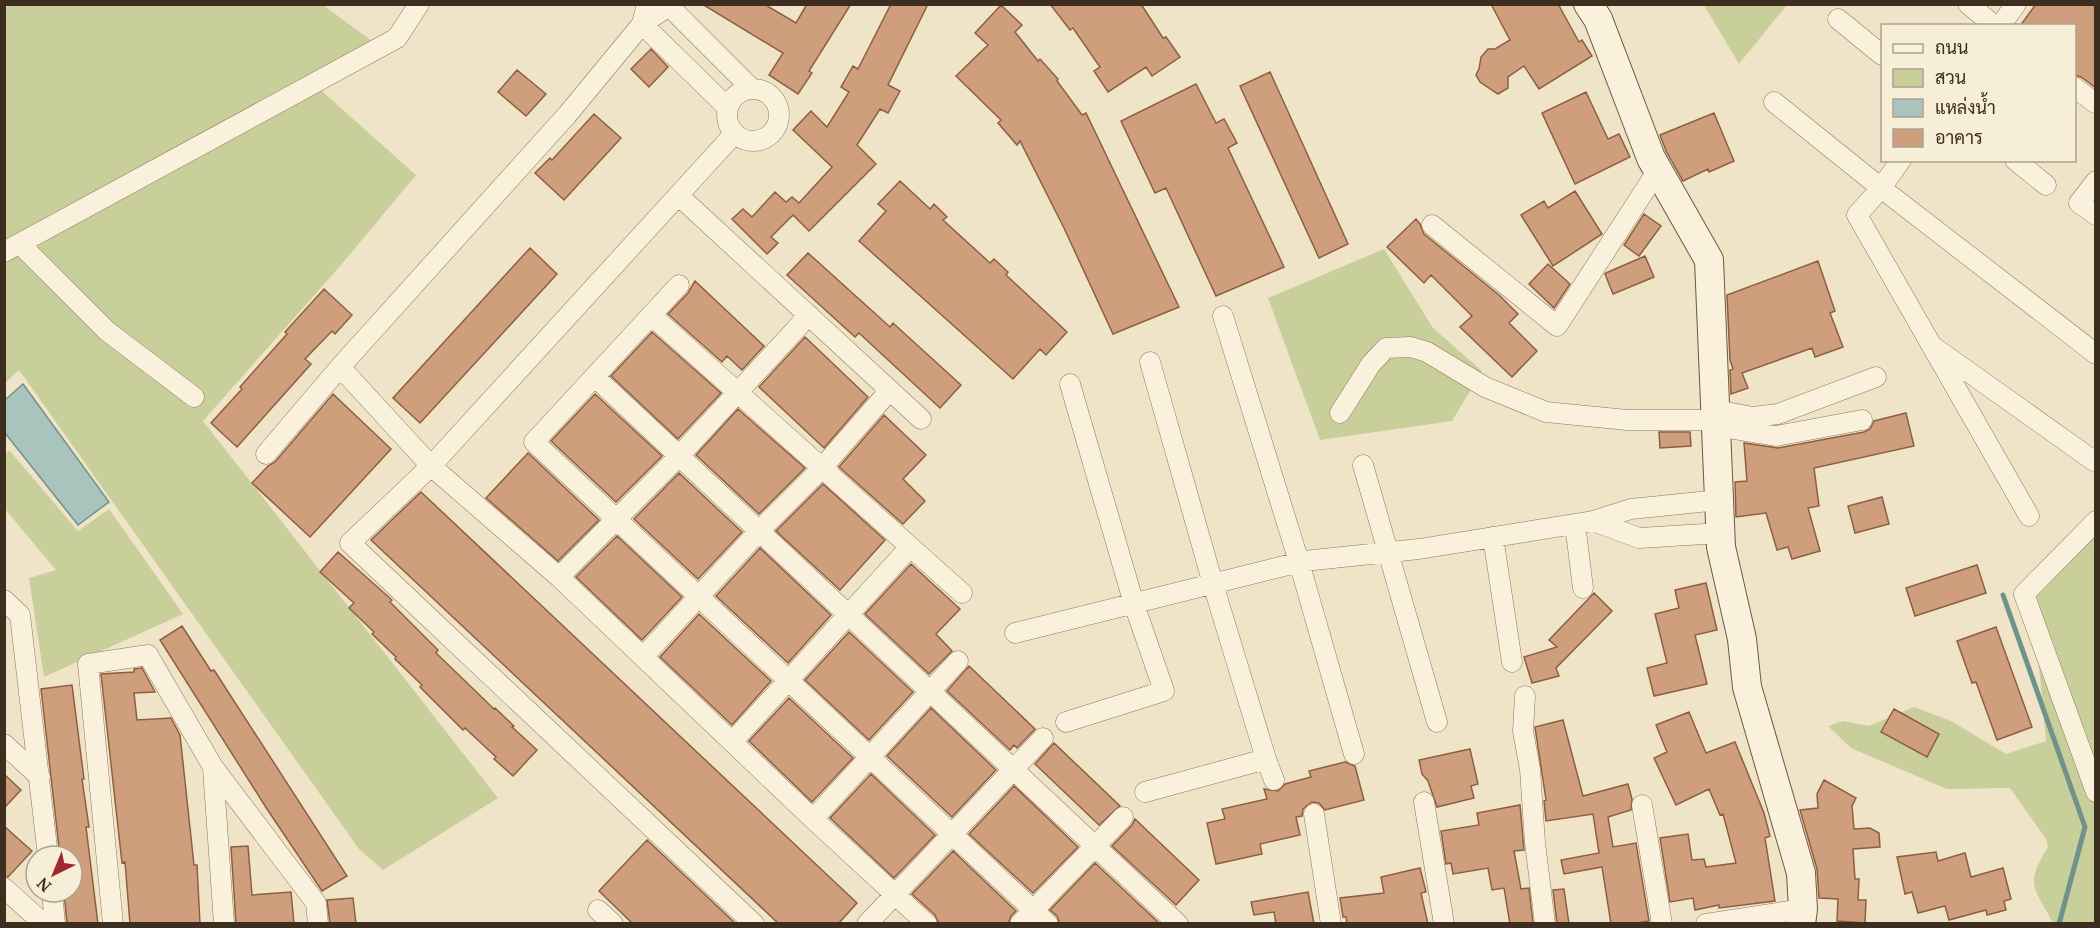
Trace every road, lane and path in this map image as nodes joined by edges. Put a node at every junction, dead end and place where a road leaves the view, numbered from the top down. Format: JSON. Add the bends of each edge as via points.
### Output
{"nodes":[{"id":1,"x":419,"y":4,"type":"edge"},
{"id":2,"x":647,"y":4,"type":"edge"},
{"id":3,"x":1588,"y":4,"type":"edge"},
{"id":4,"x":1968,"y":4,"type":"edge"},
{"id":5,"x":2016,"y":4,"type":"edge"},
{"id":6,"x":671,"y":6,"type":"edge"},
{"id":7,"x":1838,"y":19,"type":"dead end"},
{"id":8,"x":642,"y":24,"type":"junction"},
{"id":9,"x":1993,"y":24,"type":"edge"},
{"id":10,"x":2001,"y":24,"type":"edge"},
{"id":11,"x":1881,"y":54,"type":"edge"},
{"id":12,"x":752,"y":89,"type":"junction"},
{"id":13,"x":2076,"y":89,"type":"edge"},
{"id":14,"x":1774,"y":102,"type":"dead end"},
{"id":15,"x":2095,"y":103,"type":"edge"},
{"id":16,"x":728,"y":108,"type":"junction"},
{"id":17,"x":735,"y":133,"type":"junction"},
{"id":18,"x":1900,"y":162,"type":"edge"},
{"id":19,"x":2017,"y":162,"type":"edge"},
{"id":20,"x":1658,"y":170,"type":"junction"},
{"id":21,"x":2096,"y":181,"type":"edge"},
{"id":22,"x":2046,"y":185,"type":"dead end"},
{"id":23,"x":1881,"y":188,"type":"junction"},
{"id":24,"x":678,"y":195,"type":"junction"},
{"id":25,"x":2096,"y":215,"type":"edge"},
{"id":26,"x":1432,"y":225,"type":"dead end"},
{"id":27,"x":12,"y":248,"type":"edge"},
{"id":28,"x":679,"y":285,"type":"dead end"},
{"id":29,"x":651,"y":315,"type":"junction"},
{"id":30,"x":809,"y":315,"type":"junction"},
{"id":31,"x":1222,"y":316,"type":"dead end"},
{"id":32,"x":1929,"y":343,"type":"junction"},
{"id":33,"x":2096,"y":354,"type":"edge"},
{"id":34,"x":1150,"y":362,"type":"dead end"},
{"id":35,"x":340,"y":367,"type":"junction"},
{"id":36,"x":595,"y":377,"type":"junction"},
{"id":37,"x":1876,"y":377,"type":"dead end"},
{"id":38,"x":1070,"y":384,"type":"dead end"},
{"id":39,"x":890,"y":390,"type":"junction"},
{"id":40,"x":738,"y":392,"type":"junction"},
{"id":41,"x":194,"y":397,"type":"dead end"},
{"id":42,"x":1340,"y":413,"type":"dead end"},
{"id":43,"x":921,"y":419,"type":"dead end"},
{"id":44,"x":1715,"y":419,"type":"junction"},
{"id":45,"x":1862,"y":420,"type":"dead end"},
{"id":46,"x":266,"y":454,"type":"dead end"},
{"id":47,"x":679,"y":456,"type":"junction"},
{"id":48,"x":2094,"y":461,"type":"dead end"},
{"id":49,"x":1363,"y":465,"type":"dead end"},
{"id":50,"x":431,"y":466,"type":"junction"},
{"id":51,"x":821,"y":469,"type":"junction"},
{"id":52,"x":1719,"y":500,"type":"junction"},
{"id":53,"x":2029,"y":516,"type":"dead end"},
{"id":54,"x":615,"y":519,"type":"junction"},
{"id":55,"x":2096,"y":521,"type":"edge"},
{"id":56,"x":1584,"y":522,"type":"junction"},
{"id":57,"x":759,"y":531,"type":"junction"},
{"id":58,"x":1720,"y":533,"type":"junction"},
{"id":59,"x":1493,"y":537,"type":"junction"},
{"id":60,"x":910,"y":547,"type":"junction"},
{"id":61,"x":1388,"y":552,"type":"junction"},
{"id":62,"x":1299,"y":562,"type":"junction"},
{"id":63,"x":559,"y":577,"type":"junction"},
{"id":64,"x":1213,"y":584,"type":"junction"},
{"id":65,"x":1583,"y":588,"type":"dead end"},
{"id":66,"x":962,"y":593,"type":"dead end"},
{"id":67,"x":699,"y":596,"type":"junction"},
{"id":68,"x":4,"y":600,"type":"edge"},
{"id":69,"x":1134,"y":604,"type":"junction"},
{"id":70,"x":848,"y":615,"type":"junction"},
{"id":71,"x":1015,"y":633,"type":"dead end"},
{"id":72,"x":644,"y":656,"type":"junction"},
{"id":73,"x":958,"y":661,"type":"dead end"},
{"id":74,"x":1512,"y":662,"type":"dead end"},
{"id":75,"x":788,"y":680,"type":"junction"},
{"id":76,"x":930,"y":691,"type":"junction"},
{"id":77,"x":1525,"y":696,"type":"dead end"},
{"id":78,"x":1066,"y":722,"type":"dead end"},
{"id":79,"x":1437,"y":722,"type":"dead end"},
{"id":80,"x":1043,"y":738,"type":"dead end"},
{"id":81,"x":733,"y":741,"type":"junction"},
{"id":82,"x":4,"y":744,"type":"edge"},
{"id":83,"x":1354,"y":754,"type":"dead end"},
{"id":84,"x":870,"y":757,"type":"junction"},
{"id":85,"x":1266,"y":759,"type":"junction"},
{"id":86,"x":213,"y":767,"type":"junction"},
{"id":87,"x":1014,"y":770,"type":"junction"},
{"id":88,"x":40,"y":777,"type":"junction"},
{"id":89,"x":1274,"y":780,"type":"dead end"},
{"id":90,"x":1145,"y":792,"type":"dead end"},
{"id":91,"x":2096,"y":792,"type":"edge"},
{"id":92,"x":1424,"y":802,"type":"dead end"},
{"id":93,"x":1642,"y":804,"type":"dead end"},
{"id":94,"x":1314,"y":814,"type":"dead end"},
{"id":95,"x":1123,"y":817,"type":"dead end"},
{"id":96,"x":813,"y":819,"type":"junction"},
{"id":97,"x":952,"y":834,"type":"junction"},
{"id":98,"x":47,"y":844,"type":"edge"},
{"id":99,"x":1095,"y":846,"type":"junction"},
{"id":100,"x":4,"y":888,"type":"edge"},
{"id":101,"x":895,"y":894,"type":"junction"},
{"id":102,"x":53,"y":904,"type":"edge"},
{"id":103,"x":598,"y":910,"type":"dead end"},
{"id":104,"x":1802,"y":916,"type":"edge"},
{"id":105,"x":1027,"y":917,"type":"edge"},
{"id":106,"x":1175,"y":923,"type":"edge"},
{"id":107,"x":44,"y":924,"type":"edge"},
{"id":108,"x":55,"y":924,"type":"edge"},
{"id":109,"x":113,"y":924,"type":"edge"},
{"id":110,"x":224,"y":924,"type":"edge"},
{"id":111,"x":318,"y":924,"type":"edge"},
{"id":112,"x":613,"y":924,"type":"edge"},
{"id":113,"x":754,"y":924,"type":"edge"},
{"id":114,"x":867,"y":924,"type":"edge"},
{"id":115,"x":927,"y":924,"type":"edge"},
{"id":116,"x":1048,"y":924,"type":"edge"},
{"id":117,"x":1331,"y":924,"type":"edge"},
{"id":118,"x":1444,"y":924,"type":"edge"},
{"id":119,"x":1545,"y":924,"type":"edge"},
{"id":120,"x":1662,"y":924,"type":"edge"},
{"id":121,"x":1706,"y":924,"type":"edge"}],
"edges":[{"from":1,"to":27,"type":"street","via":[[397,38]]},
{"from":2,"to":8,"type":"street"},
{"from":3,"to":20,"type":"street","via":[[1598,19]]},
{"from":4,"to":9,"type":"street"},
{"from":5,"to":10,"type":"street"},
{"from":6,"to":8,"type":"street"},
{"from":6,"to":12,"type":"street"},
{"from":7,"to":11,"type":"street"},
{"from":8,"to":16,"type":"street"},
{"from":8,"to":35,"type":"street","via":[[567,115]]},
{"from":12,"to":16,"type":"street","via":[[737,94]]},
{"from":12,"to":17,"type":"street","via":[[774,99],[779,122],[763,139],[747,140]]},
{"from":13,"to":15,"type":"street"},
{"from":14,"to":23,"type":"street"},
{"from":16,"to":17,"type":"street","via":[[729,124]]},
{"from":17,"to":24,"type":"street"},
{"from":18,"to":23,"type":"street"},
{"from":19,"to":22,"type":"street"},
{"from":20,"to":26,"type":"street","via":[[1557,326]]},
{"from":20,"to":44,"type":"street","via":[[1709,260]]},
{"from":21,"to":25,"type":"street","via":[[2079,203]]},
{"from":23,"to":32,"type":"street","via":[[1857,215]]},
{"from":23,"to":33,"type":"street"},
{"from":24,"to":30,"type":"street"},
{"from":24,"to":50,"type":"street"},
{"from":27,"to":41,"type":"street","via":[[107,331]]},
{"from":28,"to":29,"type":"street"},
{"from":29,"to":36,"type":"street"},
{"from":29,"to":40,"type":"street"},
{"from":30,"to":39,"type":"street"},
{"from":30,"to":40,"type":"street"},
{"from":31,"to":62,"type":"street"},
{"from":32,"to":48,"type":"street"},
{"from":32,"to":53,"type":"street"},
{"from":34,"to":64,"type":"street"},
{"from":35,"to":46,"type":"street"},
{"from":35,"to":50,"type":"street"},
{"from":36,"to":47,"type":"street"},
{"from":36,"to":54,"type":"street","via":[[534,442]]},
{"from":37,"to":44,"type":"street","via":[[1778,414]]},
{"from":38,"to":69,"type":"street"},
{"from":39,"to":43,"type":"street"},
{"from":39,"to":51,"type":"street"},
{"from":40,"to":47,"type":"street"},
{"from":40,"to":51,"type":"street"},
{"from":42,"to":44,"type":"street","via":[[1371,364],[1386,348],[1411,347],[1427,352],[1485,387],[1546,412],[1628,420]]},
{"from":44,"to":45,"type":"street","via":[[1776,436]]},
{"from":44,"to":52,"type":"street"},
{"from":47,"to":54,"type":"street"},
{"from":47,"to":57,"type":"street"},
{"from":49,"to":61,"type":"street"},
{"from":50,"to":63,"type":"street"},
{"from":50,"to":113,"type":"street","via":[[350,543]]},
{"from":51,"to":57,"type":"street"},
{"from":51,"to":60,"type":"street"},
{"from":52,"to":56,"type":"street","via":[[1631,509]]},
{"from":52,"to":58,"type":"street"},
{"from":54,"to":63,"type":"street"},
{"from":54,"to":67,"type":"street"},
{"from":55,"to":91,"type":"street","via":[[2024,594]]},
{"from":56,"to":58,"type":"street","via":[[1639,538]]},
{"from":56,"to":59,"type":"street"},
{"from":56,"to":65,"type":"street"},
{"from":57,"to":67,"type":"street"},
{"from":57,"to":70,"type":"street"},
{"from":58,"to":104,"type":"street","via":[[1742,639],[1747,687],[1801,873]]},
{"from":59,"to":61,"type":"street"},
{"from":59,"to":74,"type":"street"},
{"from":60,"to":66,"type":"street"},
{"from":60,"to":70,"type":"street"},
{"from":61,"to":62,"type":"street"},
{"from":61,"to":79,"type":"street"},
{"from":62,"to":64,"type":"street"},
{"from":62,"to":83,"type":"street"},
{"from":63,"to":72,"type":"street"},
{"from":64,"to":69,"type":"street"},
{"from":64,"to":85,"type":"street"},
{"from":67,"to":72,"type":"street"},
{"from":67,"to":75,"type":"street"},
{"from":68,"to":88,"type":"street","via":[[20,615]]},
{"from":69,"to":71,"type":"street"},
{"from":69,"to":78,"type":"street","via":[[1164,691]]},
{"from":70,"to":75,"type":"street"},
{"from":70,"to":76,"type":"street"},
{"from":72,"to":81,"type":"street"},
{"from":73,"to":76,"type":"street"},
{"from":75,"to":81,"type":"street"},
{"from":75,"to":84,"type":"street"},
{"from":76,"to":84,"type":"street"},
{"from":76,"to":87,"type":"street"},
{"from":77,"to":119,"type":"street","via":[[1523,731]]},
{"from":80,"to":87,"type":"street"},
{"from":81,"to":96,"type":"street"},
{"from":82,"to":88,"type":"street"},
{"from":84,"to":96,"type":"street"},
{"from":84,"to":97,"type":"street"},
{"from":85,"to":89,"type":"street"},
{"from":85,"to":90,"type":"street"},
{"from":86,"to":109,"type":"street","via":[[148,655],[88,664]]},
{"from":86,"to":110,"type":"street"},
{"from":86,"to":111,"type":"street","via":[[316,903]]},
{"from":87,"to":97,"type":"street"},
{"from":87,"to":99,"type":"street"},
{"from":88,"to":98,"type":"street"},
{"from":92,"to":118,"type":"street"},
{"from":93,"to":120,"type":"street"},
{"from":94,"to":117,"type":"street"},
{"from":95,"to":99,"type":"street"},
{"from":96,"to":101,"type":"street"},
{"from":97,"to":101,"type":"street"},
{"from":97,"to":105,"type":"street"},
{"from":99,"to":105,"type":"street"},
{"from":99,"to":106,"type":"street"},
{"from":100,"to":107,"type":"street"},
{"from":101,"to":114,"type":"street"},
{"from":101,"to":115,"type":"street"},
{"from":102,"to":108,"type":"street"},
{"from":103,"to":112,"type":"street"},
{"from":104,"to":121,"type":"street"},
{"from":105,"to":116,"type":"street"}]}
